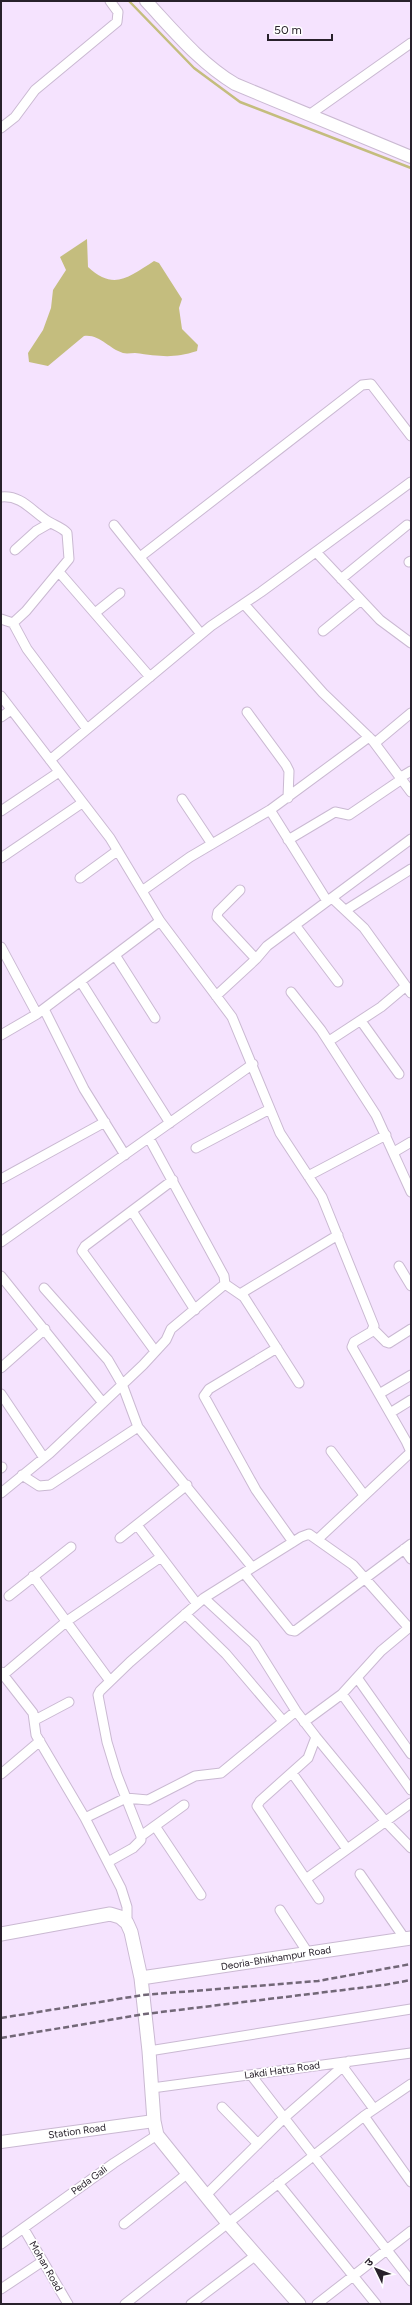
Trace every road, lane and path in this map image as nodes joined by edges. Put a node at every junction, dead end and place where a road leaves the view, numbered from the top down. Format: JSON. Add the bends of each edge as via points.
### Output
{"nodes":[{"id":1,"x":110,"y":1,"type":"edge"},
{"id":2,"x":146,"y":1,"type":"edge"},
{"id":3,"x":411,"y":43,"type":"edge"},
{"id":4,"x":309,"y":115,"type":"junction"},
{"id":5,"x":1,"y":128,"type":"edge"},
{"id":6,"x":411,"y":157,"type":"edge"},
{"id":7,"x":411,"y":436,"type":"edge"},
{"id":8,"x":411,"y":482,"type":"edge"},
{"id":9,"x":1,"y":497,"type":"edge"},
{"id":10,"x":50,"y":523,"type":"junction"},
{"id":11,"x":114,"y":525,"type":"dead end"},
{"id":12,"x":407,"y":525,"type":"dead end"},
{"id":13,"x":15,"y":550,"type":"dead end"},
{"id":14,"x":316,"y":552,"type":"junction"},
{"id":15,"x":140,"y":557,"type":"junction"},
{"id":16,"x":59,"y":572,"type":"junction"},
{"id":17,"x":341,"y":579,"type":"junction"},
{"id":18,"x":120,"y":593,"type":"dead end"},
{"id":19,"x":361,"y":600,"type":"junction"},
{"id":20,"x":244,"y":604,"type":"junction"},
{"id":21,"x":95,"y":613,"type":"junction"},
{"id":22,"x":1,"y":619,"type":"edge"},
{"id":23,"x":12,"y":623,"type":"junction"},
{"id":24,"x":323,"y":631,"type":"dead end"},
{"id":25,"x":202,"y":634,"type":"junction"},
{"id":26,"x":411,"y":643,"type":"edge"},
{"id":27,"x":150,"y":677,"type":"junction"},
{"id":28,"x":1,"y":696,"type":"edge"},
{"id":29,"x":11,"y":710,"type":"junction"},
{"id":30,"x":246,"y":712,"type":"dead end"},
{"id":31,"x":411,"y":713,"type":"edge"},
{"id":32,"x":1,"y":717,"type":"edge"},
{"id":33,"x":86,"y":729,"type":"junction"},
{"id":34,"x":372,"y":740,"type":"junction"},
{"id":35,"x":50,"y":760,"type":"junction"},
{"id":36,"x":411,"y":771,"type":"edge"},
{"id":37,"x":59,"y":772,"type":"junction"},
{"id":38,"x":402,"y":778,"type":"junction"},
{"id":39,"x":411,"y":792,"type":"edge"},
{"id":40,"x":288,"y":798,"type":"junction"},
{"id":41,"x":182,"y":799,"type":"dead end"},
{"id":42,"x":82,"y":803,"type":"junction"},
{"id":43,"x":270,"y":810,"type":"junction"},
{"id":44,"x":1,"y":811,"type":"edge"},
{"id":45,"x":411,"y":839,"type":"edge"},
{"id":46,"x":288,"y":840,"type":"junction"},
{"id":47,"x":212,"y":844,"type":"junction"},
{"id":48,"x":117,"y":851,"type":"junction"},
{"id":49,"x":1,"y":858,"type":"edge"},
{"id":50,"x":411,"y":870,"type":"edge"},
{"id":51,"x":80,"y":878,"type":"dead end"},
{"id":52,"x":142,"y":890,"type":"junction"},
{"id":53,"x":240,"y":890,"type":"dead end"},
{"id":54,"x":329,"y":899,"type":"junction"},
{"id":55,"x":346,"y":910,"type":"junction"},
{"id":56,"x":160,"y":920,"type":"junction"},
{"id":57,"x":295,"y":925,"type":"junction"},
{"id":58,"x":1,"y":947,"type":"edge"},
{"id":59,"x":115,"y":955,"type":"junction"},
{"id":60,"x":256,"y":959,"type":"junction"},
{"id":61,"x":81,"y":982,"type":"junction"},
{"id":62,"x":338,"y":982,"type":"dead end"},
{"id":63,"x":408,"y":990,"type":"edge"},
{"id":64,"x":291,"y":992,"type":"dead end"},
{"id":65,"x":216,"y":996,"type":"junction"},
{"id":66,"x":40,"y":1011,"type":"junction"},
{"id":67,"x":155,"y":1018,"type":"dead end"},
{"id":68,"x":361,"y":1020,"type":"junction"},
{"id":69,"x":1,"y":1035,"type":"edge"},
{"id":70,"x":329,"y":1041,"type":"junction"},
{"id":71,"x":253,"y":1064,"type":"junction"},
{"id":72,"x":400,"y":1074,"type":"dead end"},
{"id":73,"x":270,"y":1109,"type":"junction"},
{"id":74,"x":105,"y":1122,"type":"junction"},
{"id":75,"x":170,"y":1123,"type":"junction"},
{"id":76,"x":386,"y":1135,"type":"junction"},
{"id":77,"x":149,"y":1138,"type":"junction"},
{"id":78,"x":411,"y":1142,"type":"edge"},
{"id":79,"x":196,"y":1148,"type":"dead end"},
{"id":80,"x":394,"y":1152,"type":"junction"},
{"id":81,"x":125,"y":1155,"type":"junction"},
{"id":82,"x":308,"y":1176,"type":"junction"},
{"id":83,"x":1,"y":1179,"type":"edge"},
{"id":84,"x":173,"y":1180,"type":"junction"},
{"id":85,"x":411,"y":1192,"type":"edge"},
{"id":86,"x":132,"y":1211,"type":"junction"},
{"id":87,"x":338,"y":1235,"type":"junction"},
{"id":88,"x":1,"y":1242,"type":"edge"},
{"id":89,"x":399,"y":1266,"type":"dead end"},
{"id":90,"x":1,"y":1276,"type":"edge"},
{"id":91,"x":225,"y":1284,"type":"junction"},
{"id":92,"x":411,"y":1286,"type":"edge"},
{"id":93,"x":44,"y":1288,"type":"dead end"},
{"id":94,"x":240,"y":1294,"type":"junction"},
{"id":95,"x":195,"y":1310,"type":"junction"},
{"id":96,"x":45,"y":1329,"type":"junction"},
{"id":97,"x":373,"y":1329,"type":"junction"},
{"id":98,"x":411,"y":1329,"type":"edge"},
{"id":99,"x":277,"y":1348,"type":"junction"},
{"id":100,"x":155,"y":1351,"type":"junction"},
{"id":101,"x":1,"y":1368,"type":"edge"},
{"id":102,"x":411,"y":1375,"type":"edge"},
{"id":103,"x":299,"y":1383,"type":"dead end"},
{"id":104,"x":122,"y":1384,"type":"junction"},
{"id":105,"x":1,"y":1394,"type":"edge"},
{"id":106,"x":379,"y":1394,"type":"junction"},
{"id":107,"x":411,"y":1400,"type":"edge"},
{"id":108,"x":103,"y":1403,"type":"junction"},
{"id":109,"x":390,"y":1413,"type":"junction"},
{"id":110,"x":138,"y":1427,"type":"junction"},
{"id":111,"x":331,"y":1452,"type":"dead end"},
{"id":112,"x":411,"y":1452,"type":"edge"},
{"id":113,"x":44,"y":1458,"type":"junction"},
{"id":114,"x":22,"y":1475,"type":"junction"},
{"id":115,"x":187,"y":1485,"type":"junction"},
{"id":116,"x":1,"y":1493,"type":"edge"},
{"id":117,"x":364,"y":1495,"type":"junction"},
{"id":118,"x":137,"y":1525,"type":"junction"},
{"id":119,"x":120,"y":1538,"type":"dead end"},
{"id":120,"x":318,"y":1539,"type":"junction"},
{"id":121,"x":293,"y":1542,"type":"junction"},
{"id":122,"x":408,"y":1546,"type":"edge"},
{"id":123,"x":71,"y":1548,"type":"dead end"},
{"id":124,"x":161,"y":1557,"type":"junction"},
{"id":125,"x":411,"y":1559,"type":"edge"},
{"id":126,"x":252,"y":1567,"type":"junction"},
{"id":127,"x":244,"y":1573,"type":"junction"},
{"id":128,"x":33,"y":1576,"type":"junction"},
{"id":129,"x":366,"y":1579,"type":"junction"},
{"id":130,"x":10,"y":1596,"type":"dead end"},
{"id":131,"x":204,"y":1598,"type":"junction"},
{"id":132,"x":197,"y":1604,"type":"junction"},
{"id":133,"x":185,"y":1614,"type":"junction"},
{"id":134,"x":67,"y":1621,"type":"junction"},
{"id":135,"x":410,"y":1627,"type":"edge"},
{"id":136,"x":2,"y":1674,"type":"edge"},
{"id":137,"x":358,"y":1679,"type":"junction"},
{"id":138,"x":110,"y":1681,"type":"junction"},
{"id":139,"x":9,"y":1683,"type":"junction"},
{"id":140,"x":1,"y":1688,"type":"edge"},
{"id":141,"x":342,"y":1694,"type":"junction"},
{"id":142,"x":69,"y":1702,"type":"dead end"},
{"id":143,"x":296,"y":1711,"type":"junction"},
{"id":144,"x":35,"y":1720,"type":"junction"},
{"id":145,"x":283,"y":1721,"type":"junction"},
{"id":146,"x":304,"y":1722,"type":"junction"},
{"id":147,"x":316,"y":1737,"type":"junction"},
{"id":148,"x":40,"y":1741,"type":"junction"},
{"id":149,"x":411,"y":1754,"type":"edge"},
{"id":150,"x":1,"y":1774,"type":"edge"},
{"id":151,"x":292,"y":1774,"type":"junction"},
{"id":152,"x":411,"y":1790,"type":"edge"},
{"id":153,"x":126,"y":1798,"type":"junction"},
{"id":154,"x":411,"y":1803,"type":"edge"},
{"id":155,"x":184,"y":1805,"type":"dead end"},
{"id":156,"x":85,"y":1818,"type":"junction"},
{"id":157,"x":386,"y":1822,"type":"junction"},
{"id":158,"x":155,"y":1826,"type":"junction"},
{"id":159,"x":141,"y":1836,"type":"junction"},
{"id":160,"x":411,"y":1848,"type":"edge"},
{"id":161,"x":347,"y":1849,"type":"junction"},
{"id":162,"x":108,"y":1862,"type":"junction"},
{"id":163,"x":360,"y":1874,"type":"dead end"},
{"id":164,"x":306,"y":1879,"type":"junction"},
{"id":165,"x":201,"y":1894,"type":"dead end"},
{"id":166,"x":319,"y":1898,"type":"dead end"},
{"id":167,"x":280,"y":1910,"type":"dead end"},
{"id":168,"x":127,"y":1922,"type":"junction"},
{"id":169,"x":1,"y":1934,"type":"edge"},
{"id":170,"x":408,"y":1938,"type":"edge"},
{"id":171,"x":308,"y":1953,"type":"junction"},
{"id":172,"x":140,"y":1978,"type":"junction"},
{"id":173,"x":411,"y":2009,"type":"edge"},
{"id":174,"x":149,"y":2051,"type":"junction"},
{"id":175,"x":411,"y":2053,"type":"edge"},
{"id":176,"x":346,"y":2064,"type":"junction"},
{"id":177,"x":251,"y":2074,"type":"junction"},
{"id":178,"x":152,"y":2088,"type":"junction"},
{"id":179,"x":409,"y":2089,"type":"edge"},
{"id":180,"x":222,"y":2107,"type":"dead end"},
{"id":181,"x":374,"y":2109,"type":"junction"},
{"id":182,"x":364,"y":2116,"type":"junction"},
{"id":183,"x":285,"y":2117,"type":"junction"},
{"id":184,"x":154,"y":2121,"type":"junction"},
{"id":185,"x":157,"y":2135,"type":"junction"},
{"id":186,"x":1,"y":2142,"type":"edge"},
{"id":187,"x":258,"y":2144,"type":"junction"},
{"id":188,"x":314,"y":2154,"type":"junction"},
{"id":189,"x":188,"y":2174,"type":"junction"},
{"id":190,"x":411,"y":2182,"type":"edge"},
{"id":191,"x":278,"y":2183,"type":"junction"},
{"id":192,"x":206,"y":2196,"type":"junction"},
{"id":193,"x":227,"y":2222,"type":"junction"},
{"id":194,"x":124,"y":2224,"type":"dead end"},
{"id":195,"x":24,"y":2229,"type":"junction"},
{"id":196,"x":411,"y":2231,"type":"edge"},
{"id":197,"x":1,"y":2244,"type":"edge"},
{"id":198,"x":387,"y":2249,"type":"junction"},
{"id":199,"x":256,"y":2255,"type":"junction"},
{"id":200,"x":43,"y":2261,"type":"junction"},
{"id":201,"x":353,"y":2275,"type":"junction"},
{"id":202,"x":411,"y":2281,"type":"edge"},
{"id":203,"x":1,"y":2289,"type":"edge"},
{"id":204,"x":68,"y":2304,"type":"edge"},
{"id":205,"x":125,"y":2304,"type":"edge"},
{"id":206,"x":191,"y":2304,"type":"edge"},
{"id":207,"x":299,"y":2304,"type":"edge"},
{"id":208,"x":317,"y":2304,"type":"edge"},
{"id":209,"x":376,"y":2304,"type":"edge"}],
"edges":[{"from":1,"to":5,"type":"street","via":[[118,12],[117,22],[35,90],[15,117]]},
{"from":2,"to":4,"type":"street","via":[[200,58],[219,74],[257,95]]},
{"from":3,"to":4,"type":"street"},
{"from":4,"to":6,"type":"street"},
{"from":7,"to":15,"type":"street","via":[[371,384],[362,385]]},
{"from":8,"to":14,"type":"street"},
{"from":9,"to":10,"type":"street","via":[[9,496],[22,500]]},
{"from":10,"to":13,"type":"street","via":[[36,531]]},
{"from":10,"to":16,"type":"street","via":[[67,533],[70,556]]},
{"from":11,"to":15,"type":"street"},
{"from":12,"to":17,"type":"street"},
{"from":14,"to":17,"type":"street"},
{"from":14,"to":20,"type":"street"},
{"from":15,"to":25,"type":"street"},
{"from":16,"to":21,"type":"street"},
{"from":16,"to":23,"type":"street","via":[[26,612]]},
{"from":17,"to":19,"type":"street"},
{"from":18,"to":21,"type":"street"},
{"from":19,"to":24,"type":"street"},
{"from":19,"to":26,"type":"street","via":[[384,624]]},
{"from":20,"to":25,"type":"street"},
{"from":20,"to":34,"type":"street","via":[[323,692]]},
{"from":21,"to":27,"type":"street"},
{"from":22,"to":23,"type":"street"},
{"from":23,"to":33,"type":"street","via":[[27,649]]},
{"from":25,"to":27,"type":"street"},
{"from":27,"to":33,"type":"street"},
{"from":28,"to":29,"type":"street"},
{"from":29,"to":32,"type":"street"},
{"from":29,"to":35,"type":"street"},
{"from":30,"to":40,"type":"street","via":[[289,771]]},
{"from":31,"to":34,"type":"street"},
{"from":33,"to":35,"type":"street"},
{"from":34,"to":38,"type":"street"},
{"from":34,"to":40,"type":"street"},
{"from":35,"to":37,"type":"street"},
{"from":36,"to":38,"type":"street"},
{"from":37,"to":42,"type":"street"},
{"from":37,"to":44,"type":"street"},
{"from":38,"to":39,"type":"street"},
{"from":38,"to":46,"type":"street","via":[[349,816],[335,812]]},
{"from":40,"to":43,"type":"street"},
{"from":41,"to":47,"type":"street"},
{"from":42,"to":48,"type":"street"},
{"from":42,"to":49,"type":"street"},
{"from":43,"to":46,"type":"street"},
{"from":43,"to":47,"type":"street"},
{"from":45,"to":54,"type":"street"},
{"from":46,"to":54,"type":"street"},
{"from":47,"to":52,"type":"street"},
{"from":48,"to":51,"type":"street"},
{"from":48,"to":52,"type":"street"},
{"from":50,"to":55,"type":"street"},
{"from":52,"to":56,"type":"street"},
{"from":53,"to":60,"type":"street","via":[[218,912],[217,917]]},
{"from":54,"to":55,"type":"street"},
{"from":54,"to":57,"type":"street"},
{"from":55,"to":63,"type":"street","via":[[364,928]]},
{"from":56,"to":59,"type":"street"},
{"from":56,"to":65,"type":"street"},
{"from":57,"to":60,"type":"street","via":[[266,946]]},
{"from":57,"to":62,"type":"street"},
{"from":58,"to":66,"type":"street"},
{"from":59,"to":61,"type":"street"},
{"from":59,"to":67,"type":"street"},
{"from":60,"to":65,"type":"street"},
{"from":61,"to":66,"type":"street"},
{"from":61,"to":75,"type":"street"},
{"from":63,"to":68,"type":"street"},
{"from":64,"to":70,"type":"street"},
{"from":65,"to":71,"type":"street","via":[[232,1017]]},
{"from":66,"to":69,"type":"street"},
{"from":66,"to":74,"type":"street"},
{"from":68,"to":70,"type":"street"},
{"from":68,"to":72,"type":"street"},
{"from":70,"to":76,"type":"street","via":[[364,1094]]},
{"from":71,"to":73,"type":"street"},
{"from":71,"to":75,"type":"street"},
{"from":73,"to":79,"type":"street"},
{"from":73,"to":82,"type":"street","via":[[280,1133]]},
{"from":74,"to":81,"type":"street"},
{"from":74,"to":83,"type":"street"},
{"from":75,"to":77,"type":"street"},
{"from":76,"to":80,"type":"street"},
{"from":76,"to":82,"type":"street"},
{"from":77,"to":81,"type":"street"},
{"from":77,"to":84,"type":"street"},
{"from":78,"to":80,"type":"street"},
{"from":80,"to":85,"type":"street"},
{"from":81,"to":88,"type":"street"},
{"from":82,"to":87,"type":"street","via":[[322,1197]]},
{"from":84,"to":86,"type":"street"},
{"from":84,"to":91,"type":"street","via":[[224,1276]]},
{"from":86,"to":95,"type":"street"},
{"from":86,"to":100,"type":"street","via":[[85,1246],[82,1251]]},
{"from":87,"to":94,"type":"street"},
{"from":87,"to":97,"type":"street","via":[[372,1320]]},
{"from":89,"to":92,"type":"street"},
{"from":90,"to":96,"type":"street"},
{"from":91,"to":94,"type":"street"},
{"from":91,"to":95,"type":"street"},
{"from":93,"to":104,"type":"street","via":[[101,1352]]},
{"from":94,"to":99,"type":"street"},
{"from":95,"to":100,"type":"street","via":[[171,1329]]},
{"from":96,"to":101,"type":"street"},
{"from":96,"to":108,"type":"street"},
{"from":97,"to":98,"type":"street","via":[[388,1343]]},
{"from":97,"to":106,"type":"street","via":[[354,1342],[352,1347]]},
{"from":99,"to":103,"type":"street"},
{"from":99,"to":121,"type":"street","via":[[209,1389],[204,1396],[256,1490]]},
{"from":100,"to":104,"type":"street"},
{"from":102,"to":106,"type":"street"},
{"from":104,"to":108,"type":"street"},
{"from":104,"to":110,"type":"street"},
{"from":105,"to":113,"type":"street"},
{"from":106,"to":109,"type":"street"},
{"from":107,"to":109,"type":"street"},
{"from":108,"to":113,"type":"street"},
{"from":109,"to":112,"type":"street"},
{"from":110,"to":114,"type":"street","via":[[50,1485],[39,1486]]},
{"from":110,"to":115,"type":"street"},
{"from":111,"to":117,"type":"street"},
{"from":112,"to":117,"type":"street"},
{"from":113,"to":114,"type":"street"},
{"from":114,"to":116,"type":"street"},
{"from":115,"to":118,"type":"street"},
{"from":115,"to":126,"type":"street"},
{"from":117,"to":120,"type":"street"},
{"from":118,"to":119,"type":"street"},
{"from":118,"to":124,"type":"street"},
{"from":120,"to":121,"type":"street","via":[[309,1534]]},
{"from":120,"to":129,"type":"street","via":[[354,1565]]},
{"from":121,"to":126,"type":"street"},
{"from":122,"to":125,"type":"street"},
{"from":122,"to":129,"type":"street"},
{"from":123,"to":128,"type":"street"},
{"from":124,"to":132,"type":"street"},
{"from":124,"to":134,"type":"street"},
{"from":126,"to":127,"type":"street"},
{"from":127,"to":129,"type":"street","via":[[292,1632]]},
{"from":127,"to":131,"type":"street"},
{"from":128,"to":130,"type":"street"},
{"from":128,"to":134,"type":"street"},
{"from":129,"to":135,"type":"street"},
{"from":131,"to":132,"type":"street"},
{"from":131,"to":143,"type":"street","via":[[259,1650]]},
{"from":132,"to":133,"type":"street"},
{"from":133,"to":138,"type":"street"},
{"from":133,"to":145,"type":"street","via":[[226,1654]]},
{"from":134,"to":136,"type":"street"},
{"from":134,"to":138,"type":"street"},
{"from":135,"to":137,"type":"street","via":[[381,1651]]},
{"from":136,"to":139,"type":"street"},
{"from":137,"to":141,"type":"street"},
{"from":137,"to":149,"type":"street"},
{"from":138,"to":153,"type":"street","via":[[100,1691],[98,1700],[111,1755]]},
{"from":139,"to":140,"type":"street"},
{"from":139,"to":144,"type":"street"},
{"from":141,"to":146,"type":"street"},
{"from":141,"to":152,"type":"street"},
{"from":142,"to":144,"type":"street"},
{"from":143,"to":145,"type":"street"},
{"from":143,"to":146,"type":"street"},
{"from":144,"to":148,"type":"street","via":[[35,1730]]},
{"from":145,"to":153,"type":"street","via":[[221,1773],[195,1776],[148,1800]]},
{"from":146,"to":147,"type":"street"},
{"from":147,"to":151,"type":"street","via":[[308,1758]]},
{"from":147,"to":157,"type":"street"},
{"from":148,"to":150,"type":"street"},
{"from":148,"to":156,"type":"street"},
{"from":151,"to":161,"type":"street"},
{"from":151,"to":164,"type":"street","via":[[257,1806]]},
{"from":153,"to":156,"type":"street"},
{"from":153,"to":159,"type":"street"},
{"from":154,"to":157,"type":"street"},
{"from":155,"to":158,"type":"street"},
{"from":156,"to":162,"type":"street"},
{"from":157,"to":160,"type":"street"},
{"from":157,"to":161,"type":"street"},
{"from":158,"to":159,"type":"street"},
{"from":158,"to":165,"type":"street"},
{"from":159,"to":162,"type":"street","via":[[141,1840],[133,1848]]},
{"from":161,"to":164,"type":"street"},
{"from":162,"to":168,"type":"street","via":[[126,1899]]},
{"from":163,"to":170,"type":"street"},
{"from":164,"to":166,"type":"street"},
{"from":167,"to":171,"type":"street"},
{"from":168,"to":169,"type":"main road","via":[[110,1914]]},
{"from":168,"to":172,"type":"main road"},
{"from":170,"to":171,"type":"main road","name":"Deoria-Bhikhampur Road"},
{"from":171,"to":172,"type":"main road","name":"Deoria-Bhikhampur Road"},
{"from":172,"to":174,"type":"main road"},
{"from":173,"to":174,"type":"street"},
{"from":174,"to":178,"type":"main road"},
{"from":175,"to":176,"type":"street","name":"Lakdi Hatta Road"},
{"from":176,"to":177,"type":"street","name":"Lakdi Hatta Road"},
{"from":176,"to":181,"type":"street"},
{"from":176,"to":183,"type":"street"},
{"from":177,"to":178,"type":"street","name":"Lakdi Hatta Road"},
{"from":177,"to":183,"type":"street"},
{"from":178,"to":184,"type":"main road"},
{"from":179,"to":181,"type":"street"},
{"from":180,"to":187,"type":"street"},
{"from":181,"to":182,"type":"street"},
{"from":182,"to":188,"type":"street"},
{"from":182,"to":190,"type":"street"},
{"from":183,"to":187,"type":"street"},
{"from":183,"to":188,"type":"street"},
{"from":184,"to":185,"type":"main road"},
{"from":184,"to":186,"type":"street","name":"Station Road"},
{"from":185,"to":189,"type":"main road"},
{"from":185,"to":195,"type":"street","name":"Peda Gali","via":[[114,2162]]},
{"from":187,"to":192,"type":"street"},
{"from":188,"to":191,"type":"street"},
{"from":188,"to":198,"type":"street"},
{"from":189,"to":192,"type":"main road"},
{"from":189,"to":194,"type":"street"},
{"from":191,"to":193,"type":"street"},
{"from":191,"to":201,"type":"street"},
{"from":192,"to":193,"type":"main road"},
{"from":193,"to":199,"type":"main road"},
{"from":193,"to":205,"type":"street"},
{"from":195,"to":197,"type":"street","name":"Peda Gali"},
{"from":195,"to":200,"type":"street","name":"Mohan Road"},
{"from":196,"to":198,"type":"street"},
{"from":198,"to":201,"type":"street"},
{"from":198,"to":202,"type":"street"},
{"from":199,"to":206,"type":"street"},
{"from":199,"to":207,"type":"main road"},
{"from":200,"to":203,"type":"street"},
{"from":200,"to":204,"type":"street","name":"Mohan Road"},
{"from":201,"to":208,"type":"street"},
{"from":201,"to":209,"type":"street"}]}
